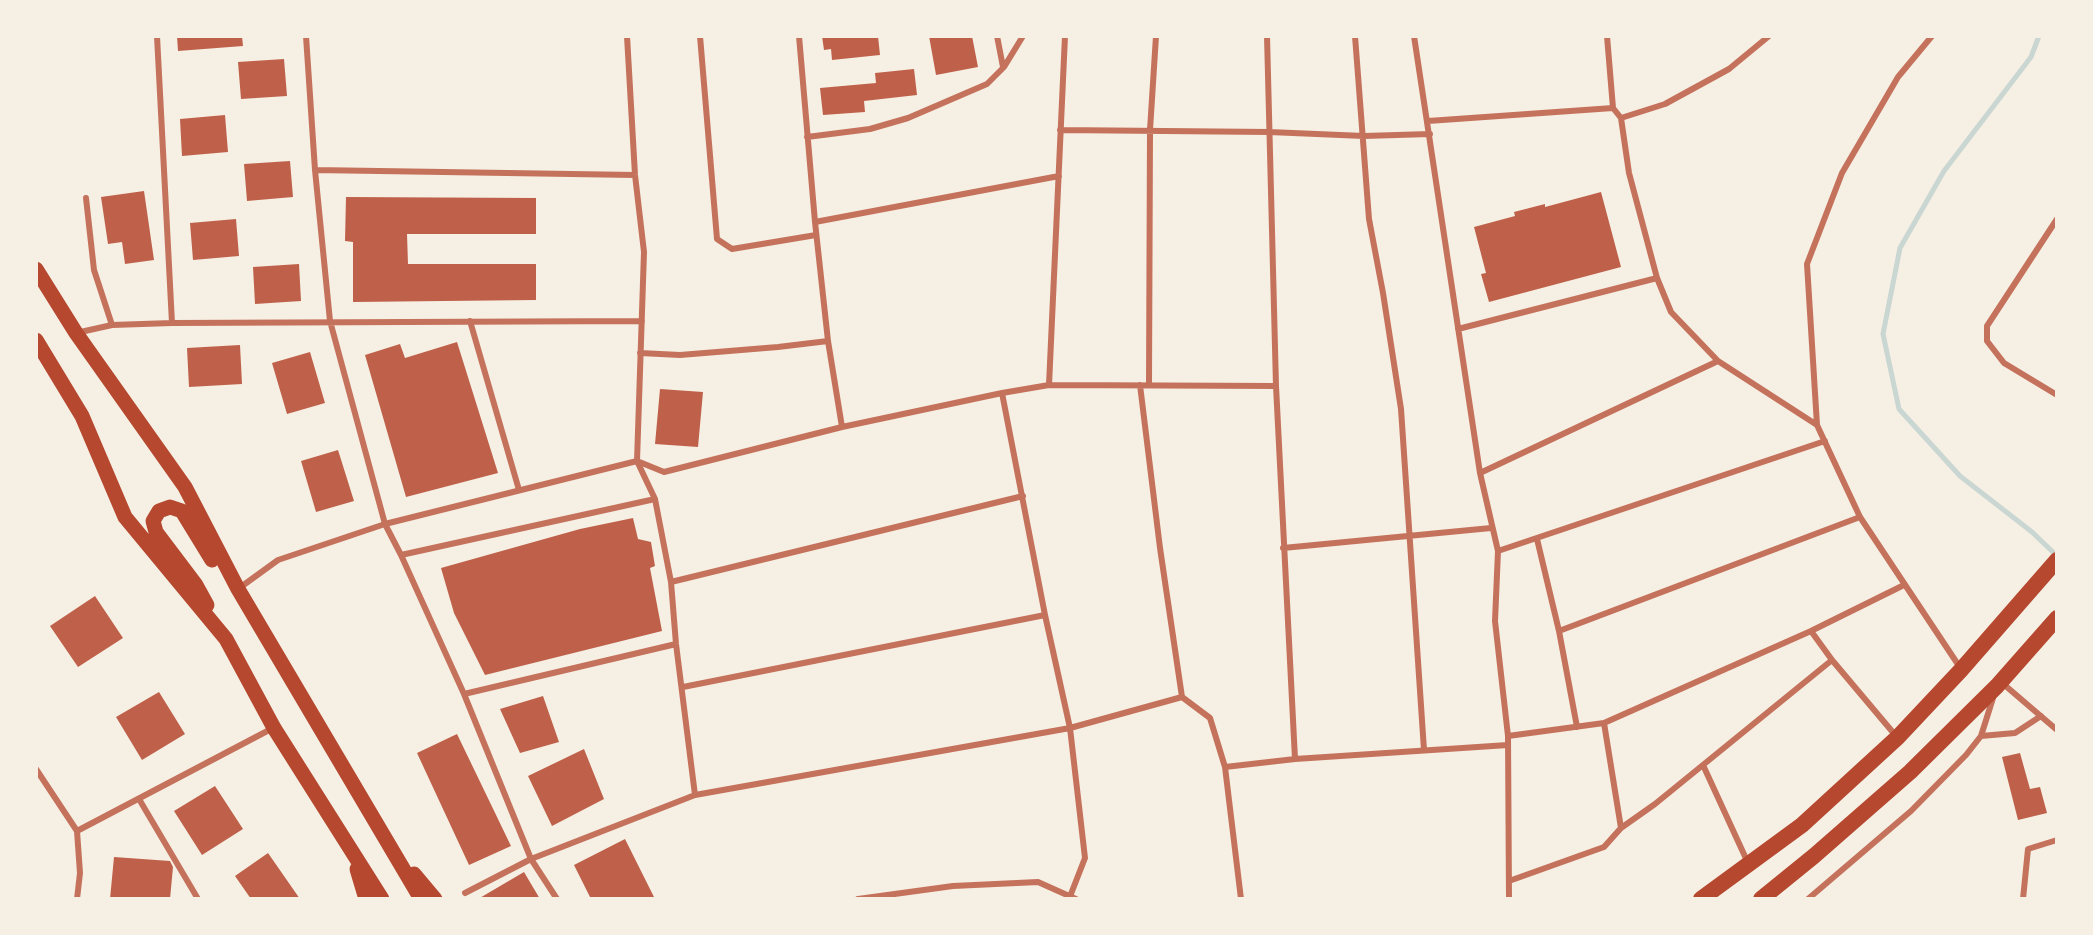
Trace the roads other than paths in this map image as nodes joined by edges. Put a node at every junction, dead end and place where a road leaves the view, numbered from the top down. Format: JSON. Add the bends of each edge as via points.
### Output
{"nodes":[{"id":1,"x":157,"y":36,"type":"edge"},
{"id":2,"x":306,"y":36,"type":"edge"},
{"id":3,"x":627,"y":36,"type":"edge"},
{"id":4,"x":700,"y":36,"type":"edge"},
{"id":5,"x":799,"y":36,"type":"edge"},
{"id":6,"x":998,"y":36,"type":"edge"},
{"id":7,"x":1023,"y":36,"type":"edge"},
{"id":8,"x":1065,"y":36,"type":"edge"},
{"id":9,"x":1156,"y":36,"type":"edge"},
{"id":10,"x":1267,"y":36,"type":"edge"},
{"id":11,"x":1355,"y":36,"type":"edge"},
{"id":12,"x":1414,"y":36,"type":"edge"},
{"id":13,"x":1607,"y":36,"type":"edge"},
{"id":14,"x":1768,"y":36,"type":"edge"},
{"id":15,"x":1932,"y":36,"type":"edge"},
{"id":16,"x":1004,"y":67,"type":"junction"},
{"id":17,"x":1613,"y":108,"type":"junction"},
{"id":18,"x":1621,"y":118,"type":"junction"},
{"id":19,"x":1428,"y":120,"type":"junction"},
{"id":20,"x":1060,"y":130,"type":"junction"},
{"id":21,"x":1149,"y":130,"type":"junction"},
{"id":22,"x":1269,"y":132,"type":"junction"},
{"id":23,"x":1430,"y":134,"type":"junction"},
{"id":24,"x":1364,"y":135,"type":"junction"},
{"id":25,"x":807,"y":137,"type":"junction"},
{"id":26,"x":315,"y":170,"type":"junction"},
{"id":27,"x":635,"y":174,"type":"junction"},
{"id":28,"x":1059,"y":176,"type":"junction"},
{"id":29,"x":86,"y":198,"type":"dead end"},
{"id":30,"x":2057,"y":219,"type":"edge"},
{"id":31,"x":815,"y":222,"type":"junction"},
{"id":32,"x":816,"y":235,"type":"junction"},
{"id":33,"x":36,"y":269,"type":"edge"},
{"id":34,"x":1657,"y":278,"type":"junction"},
{"id":35,"x":330,"y":321,"type":"junction"},
{"id":36,"x":470,"y":321,"type":"junction"},
{"id":37,"x":642,"y":321,"type":"junction"},
{"id":38,"x":172,"y":323,"type":"junction"},
{"id":39,"x":112,"y":325,"type":"junction"},
{"id":40,"x":1458,"y":329,"type":"junction"},
{"id":41,"x":76,"y":333,"type":"junction"},
{"id":42,"x":36,"y":340,"type":"edge"},
{"id":43,"x":828,"y":341,"type":"junction"},
{"id":44,"x":640,"y":353,"type":"junction"},
{"id":45,"x":1718,"y":361,"type":"junction"},
{"id":46,"x":1049,"y":385,"type":"junction"},
{"id":47,"x":1149,"y":385,"type":"junction"},
{"id":48,"x":1140,"y":386,"type":"junction"},
{"id":49,"x":1276,"y":386,"type":"junction"},
{"id":50,"x":1002,"y":393,"type":"junction"},
{"id":51,"x":2057,"y":395,"type":"edge"},
{"id":52,"x":1817,"y":425,"type":"junction"},
{"id":53,"x":842,"y":427,"type":"junction"},
{"id":54,"x":1825,"y":441,"type":"junction"},
{"id":55,"x":637,"y":461,"type":"junction"},
{"id":56,"x":1480,"y":473,"type":"junction"},
{"id":57,"x":519,"y":490,"type":"junction"},
{"id":58,"x":1023,"y":496,"type":"junction"},
{"id":59,"x":655,"y":499,"type":"junction"},
{"id":60,"x":1860,"y":517,"type":"junction"},
{"id":61,"x":385,"y":524,"type":"junction"},
{"id":62,"x":1491,"y":528,"type":"junction"},
{"id":63,"x":1411,"y":537,"type":"junction"},
{"id":64,"x":1537,"y":539,"type":"junction"},
{"id":65,"x":1283,"y":548,"type":"junction"},
{"id":66,"x":1498,"y":551,"type":"junction"},
{"id":67,"x":401,"y":555,"type":"junction"},
{"id":68,"x":2057,"y":561,"type":"edge"},
{"id":69,"x":672,"y":582,"type":"junction"},
{"id":70,"x":1905,"y":585,"type":"junction"},
{"id":71,"x":238,"y":589,"type":"junction"},
{"id":72,"x":1045,"y":615,"type":"junction"},
{"id":73,"x":2057,"y":618,"type":"edge"},
{"id":74,"x":258,"y":623,"type":"junction"},
{"id":75,"x":1558,"y":631,"type":"junction"},
{"id":76,"x":1811,"y":631,"type":"junction"},
{"id":77,"x":226,"y":639,"type":"junction"},
{"id":78,"x":676,"y":644,"type":"junction"},
{"id":79,"x":1832,"y":660,"type":"junction"},
{"id":80,"x":1961,"y":670,"type":"junction"},
{"id":81,"x":2002,"y":681,"type":"junction"},
{"id":82,"x":683,"y":687,"type":"junction"},
{"id":83,"x":464,"y":694,"type":"junction"},
{"id":84,"x":1182,"y":697,"type":"junction"},
{"id":85,"x":2041,"y":717,"type":"junction"},
{"id":86,"x":1604,"y":723,"type":"junction"},
{"id":87,"x":1577,"y":727,"type":"junction"},
{"id":88,"x":274,"y":728,"type":"junction"},
{"id":89,"x":1070,"y":728,"type":"junction"},
{"id":90,"x":2057,"y":730,"type":"edge"},
{"id":91,"x":1508,"y":736,"type":"junction"},
{"id":92,"x":1981,"y":736,"type":"junction"},
{"id":93,"x":1898,"y":737,"type":"junction"},
{"id":94,"x":1508,"y":745,"type":"junction"},
{"id":95,"x":1424,"y":750,"type":"junction"},
{"id":96,"x":1294,"y":759,"type":"junction"},
{"id":97,"x":1703,"y":765,"type":"junction"},
{"id":98,"x":1225,"y":766,"type":"junction"},
{"id":99,"x":36,"y":769,"type":"edge"},
{"id":100,"x":694,"y":795,"type":"junction"},
{"id":101,"x":139,"y":799,"type":"junction"},
{"id":102,"x":1621,"y":828,"type":"junction"},
{"id":103,"x":77,"y":831,"type":"junction"},
{"id":104,"x":2057,"y":840,"type":"edge"},
{"id":105,"x":387,"y":841,"type":"junction"},
{"id":106,"x":351,"y":849,"type":"junction"},
{"id":107,"x":531,"y":859,"type":"junction"},
{"id":108,"x":1750,"y":865,"type":"junction"},
{"id":109,"x":1509,"y":881,"type":"junction"},
{"id":110,"x":465,"y":893,"type":"dead end"},
{"id":111,"x":888,"y":897,"type":"edge"},
{"id":112,"x":1071,"y":898,"type":"edge"},
{"id":113,"x":77,"y":899,"type":"edge"},
{"id":114,"x":198,"y":899,"type":"edge"},
{"id":115,"x":366,"y":899,"type":"edge"},
{"id":116,"x":382,"y":899,"type":"edge"},
{"id":117,"x":421,"y":899,"type":"edge"},
{"id":118,"x":435,"y":899,"type":"edge"},
{"id":119,"x":557,"y":899,"type":"edge"},
{"id":120,"x":858,"y":899,"type":"edge"},
{"id":121,"x":1241,"y":899,"type":"edge"},
{"id":122,"x":1509,"y":899,"type":"edge"},
{"id":123,"x":1701,"y":899,"type":"edge"},
{"id":124,"x":1761,"y":899,"type":"edge"},
{"id":125,"x":1808,"y":899,"type":"edge"},
{"id":126,"x":2023,"y":899,"type":"edge"}],
"edges":[{"from":1,"to":38,"type":"street"},
{"from":2,"to":26,"type":"street"},
{"from":3,"to":27,"type":"street"},
{"from":4,"to":32,"type":"street","via":[[717,239],[732,249]]},
{"from":5,"to":25,"type":"street"},
{"from":6,"to":16,"type":"street"},
{"from":7,"to":16,"type":"street"},
{"from":8,"to":20,"type":"street"},
{"from":9,"to":21,"type":"street"},
{"from":10,"to":22,"type":"street"},
{"from":11,"to":24,"type":"street"},
{"from":12,"to":19,"type":"street"},
{"from":13,"to":17,"type":"street"},
{"from":14,"to":18,"type":"street","via":[[1729,69],[1665,104]]},
{"from":15,"to":52,"type":"street","via":[[1898,77],[1842,173],[1807,264]]},
{"from":16,"to":25,"type":"street","via":[[987,84],[909,118],[870,129]]},
{"from":17,"to":18,"type":"street"},
{"from":17,"to":19,"type":"street"},
{"from":18,"to":34,"type":"street","via":[[1629,173]]},
{"from":19,"to":23,"type":"street"},
{"from":20,"to":21,"type":"street"},
{"from":20,"to":28,"type":"street"},
{"from":21,"to":22,"type":"street"},
{"from":21,"to":47,"type":"street"},
{"from":22,"to":24,"type":"street"},
{"from":22,"to":49,"type":"street"},
{"from":23,"to":24,"type":"street"},
{"from":23,"to":40,"type":"street"},
{"from":24,"to":63,"type":"street","via":[[1369,219],[1401,409]]},
{"from":25,"to":31,"type":"street"},
{"from":26,"to":27,"type":"street"},
{"from":26,"to":35,"type":"street"},
{"from":27,"to":37,"type":"street","via":[[644,252]]},
{"from":28,"to":31,"type":"street"},
{"from":28,"to":46,"type":"street"},
{"from":29,"to":39,"type":"street","via":[[94,270]]},
{"from":30,"to":51,"type":"street","via":[[1987,326],[1987,341],[2004,363]]},
{"from":31,"to":32,"type":"street"},
{"from":32,"to":43,"type":"street"},
{"from":33,"to":41,"type":"main road"},
{"from":34,"to":40,"type":"street"},
{"from":34,"to":45,"type":"street","via":[[1671,312]]},
{"from":35,"to":36,"type":"street"},
{"from":35,"to":38,"type":"street"},
{"from":35,"to":61,"type":"street"},
{"from":36,"to":37,"type":"street"},
{"from":36,"to":57,"type":"street"},
{"from":37,"to":44,"type":"street"},
{"from":38,"to":39,"type":"street"},
{"from":39,"to":41,"type":"street"},
{"from":40,"to":56,"type":"street"},
{"from":41,"to":71,"type":"main road","via":[[185,487]]},
{"from":42,"to":77,"type":"main road","via":[[82,416],[125,517]]},
{"from":43,"to":44,"type":"street","via":[[680,355]]},
{"from":43,"to":53,"type":"street"},
{"from":44,"to":55,"type":"street"},
{"from":45,"to":52,"type":"street"},
{"from":45,"to":56,"type":"street"},
{"from":46,"to":48,"type":"street"},
{"from":46,"to":50,"type":"street"},
{"from":47,"to":48,"type":"street"},
{"from":47,"to":49,"type":"street"},
{"from":48,"to":84,"type":"street"},
{"from":49,"to":65,"type":"street"},
{"from":50,"to":53,"type":"street"},
{"from":50,"to":58,"type":"street"},
{"from":52,"to":54,"type":"street"},
{"from":53,"to":55,"type":"street","via":[[664,472]]},
{"from":54,"to":60,"type":"street"},
{"from":54,"to":64,"type":"street"},
{"from":55,"to":57,"type":"street"},
{"from":55,"to":59,"type":"street"},
{"from":56,"to":62,"type":"street"},
{"from":57,"to":61,"type":"street"},
{"from":58,"to":69,"type":"street"},
{"from":58,"to":72,"type":"street"},
{"from":59,"to":67,"type":"street"},
{"from":59,"to":69,"type":"street"},
{"from":60,"to":70,"type":"street"},
{"from":60,"to":75,"type":"street"},
{"from":61,"to":67,"type":"street"},
{"from":61,"to":71,"type":"street","via":[[278,560]]},
{"from":62,"to":63,"type":"street"},
{"from":62,"to":66,"type":"street"},
{"from":63,"to":65,"type":"street"},
{"from":63,"to":95,"type":"street"},
{"from":64,"to":66,"type":"street"},
{"from":64,"to":75,"type":"street"},
{"from":65,"to":96,"type":"street"},
{"from":66,"to":91,"type":"street","via":[[1495,621]]},
{"from":67,"to":83,"type":"street"},
{"from":68,"to":80,"type":"highway"},
{"from":69,"to":78,"type":"street"},
{"from":70,"to":76,"type":"street"},
{"from":70,"to":80,"type":"street"},
{"from":71,"to":74,"type":"main road"},
{"from":72,"to":82,"type":"street"},
{"from":72,"to":89,"type":"street"},
{"from":73,"to":81,"type":"highway"},
{"from":74,"to":77,"type":"main road","via":[[231,591],[182,511],[164,508],[155,516],[156,532],[196,585]]},
{"from":74,"to":105,"type":"main road"},
{"from":75,"to":87,"type":"street"},
{"from":76,"to":79,"type":"street"},
{"from":76,"to":86,"type":"street"},
{"from":77,"to":88,"type":"main road"},
{"from":78,"to":82,"type":"street"},
{"from":78,"to":83,"type":"street"},
{"from":79,"to":93,"type":"street"},
{"from":79,"to":97,"type":"street"},
{"from":80,"to":93,"type":"highway"},
{"from":81,"to":85,"type":"street"},
{"from":81,"to":92,"type":"street"},
{"from":81,"to":124,"type":"highway","via":[[1910,772]]},
{"from":82,"to":100,"type":"street"},
{"from":83,"to":107,"type":"street"},
{"from":84,"to":89,"type":"street"},
{"from":84,"to":98,"type":"street","via":[[1210,718]]},
{"from":85,"to":90,"type":"street"},
{"from":85,"to":92,"type":"street","via":[[2015,732]]},
{"from":86,"to":87,"type":"street"},
{"from":86,"to":102,"type":"street"},
{"from":87,"to":91,"type":"street"},
{"from":88,"to":101,"type":"street"},
{"from":88,"to":106,"type":"main road"},
{"from":89,"to":100,"type":"street"},
{"from":89,"to":112,"type":"street","via":[[1085,858]]},
{"from":91,"to":94,"type":"street"},
{"from":92,"to":125,"type":"street","via":[[1911,811]]},
{"from":93,"to":108,"type":"highway","via":[[1802,825]]},
{"from":94,"to":95,"type":"street"},
{"from":94,"to":109,"type":"street"},
{"from":95,"to":96,"type":"street"},
{"from":96,"to":98,"type":"street"},
{"from":97,"to":102,"type":"street"},
{"from":97,"to":108,"type":"street"},
{"from":98,"to":121,"type":"street"},
{"from":99,"to":103,"type":"street"},
{"from":100,"to":107,"type":"street"},
{"from":101,"to":103,"type":"street"},
{"from":101,"to":114,"type":"street"},
{"from":102,"to":109,"type":"street","via":[[1604,847]]},
{"from":103,"to":113,"type":"street"},
{"from":104,"to":126,"type":"street","via":[[2028,849]]},
{"from":105,"to":117,"type":"main road"},
{"from":105,"to":118,"type":"main road"},
{"from":106,"to":115,"type":"main road"},
{"from":106,"to":116,"type":"main road"},
{"from":107,"to":110,"type":"street"},
{"from":107,"to":119,"type":"street"},
{"from":108,"to":123,"type":"highway"},
{"from":109,"to":122,"type":"street"},
{"from":111,"to":112,"type":"street","via":[[953,886],[1038,882]]},
{"from":111,"to":120,"type":"street"}]}
